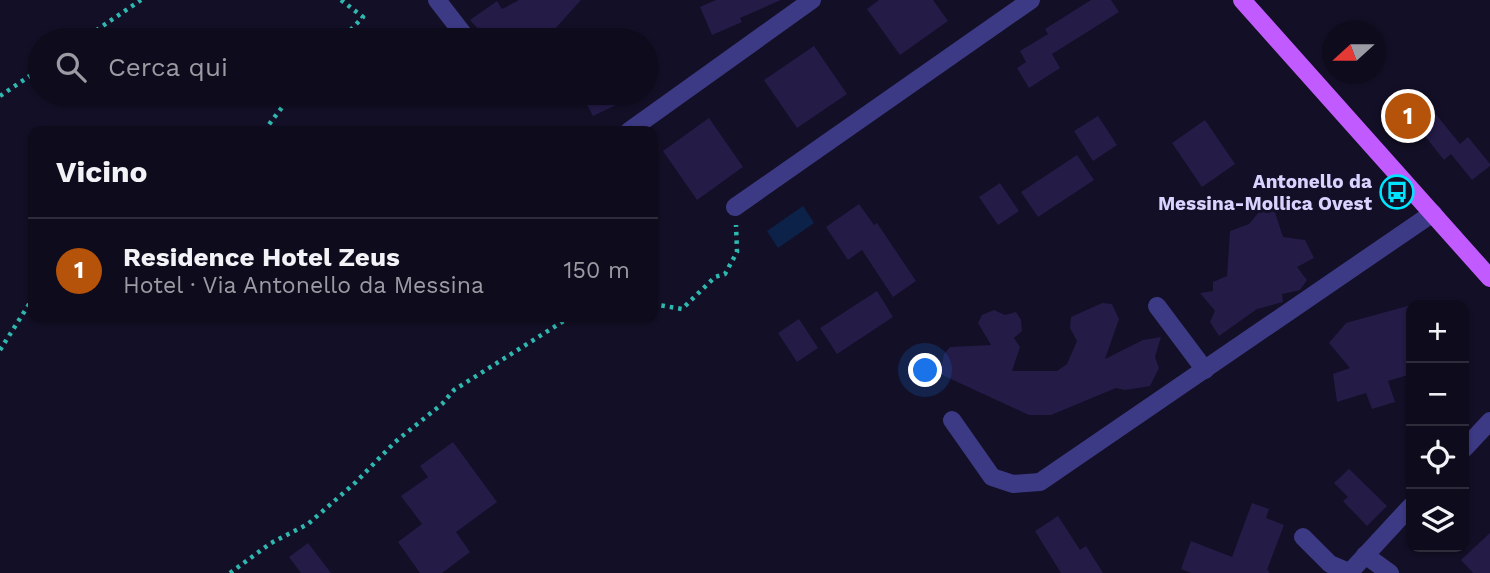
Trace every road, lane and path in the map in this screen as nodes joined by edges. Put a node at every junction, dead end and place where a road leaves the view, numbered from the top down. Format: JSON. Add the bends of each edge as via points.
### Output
{"nodes":[{"id":1,"x":141,"y":0,"type":"edge"},
{"id":2,"x":341,"y":0,"type":"edge"},
{"id":3,"x":437,"y":0,"type":"edge"},
{"id":4,"x":812,"y":0,"type":"edge"},
{"id":5,"x":1031,"y":0,"type":"edge"},
{"id":6,"x":1242,"y":0,"type":"edge"},
{"id":7,"x":100,"y":28,"type":"edge"},
{"id":8,"x":352,"y":28,"type":"edge"},
{"id":9,"x":459,"y":28,"type":"edge"},
{"id":10,"x":28,"y":77,"type":"edge"},
{"id":11,"x":0,"y":96,"type":"edge"},
{"id":12,"x":284,"y":105,"type":"edge"},
{"id":13,"x":268,"y":126,"type":"edge"},
{"id":14,"x":636,"y":126,"type":"edge"},
{"id":15,"x":735,"y":207,"type":"joint"},
{"id":16,"x":1433,"y":213,"type":"junction"},
{"id":17,"x":1490,"y":278,"type":"edge"},
{"id":18,"x":658,"y":305,"type":"edge"},
{"id":19,"x":28,"y":306,"type":"edge"},
{"id":20,"x":1157,"y":306,"type":"dead end"},
{"id":21,"x":562,"y":322,"type":"edge"},
{"id":22,"x":0,"y":350,"type":"edge"},
{"id":23,"x":1205,"y":370,"type":"junction"},
{"id":24,"x":952,"y":420,"type":"dead end"},
{"id":25,"x":1490,"y":421,"type":"edge"},
{"id":26,"x":1469,"y":444,"type":"edge"},
{"id":27,"x":1406,"y":511,"type":"edge"},
{"id":28,"x":1303,"y":537,"type":"dead end"},
{"id":29,"x":1365,"y":555,"type":"junction"},
{"id":30,"x":230,"y":573,"type":"edge"},
{"id":31,"x":1349,"y":573,"type":"edge"},
{"id":32,"x":1390,"y":573,"type":"edge"}],
"edges":[{"from":1,"to":7,"type":"path"},
{"from":2,"to":8,"type":"path","via":[[363,17]]},
{"from":3,"to":9,"type":"street"},
{"from":4,"to":14,"type":"street"},
{"from":5,"to":15,"type":"street"},
{"from":6,"to":16,"type":"main road"},
{"from":10,"to":11,"type":"path"},
{"from":12,"to":13,"type":"path"},
{"from":15,"to":18,"type":"path","via":[[737,252],[725,274],[715,277],[682,309]]},
{"from":16,"to":17,"type":"main road"},
{"from":16,"to":23,"type":"street"},
{"from":19,"to":22,"type":"path"},
{"from":20,"to":23,"type":"street"},
{"from":21,"to":30,"type":"path","via":[[454,390],[308,524],[271,543]]},
{"from":23,"to":24,"type":"street","via":[[1040,482],[1013,484],[992,477]]},
{"from":25,"to":26,"type":"street"},
{"from":27,"to":29,"type":"street"},
{"from":28,"to":31,"type":"street","via":[[1330,564]]},
{"from":29,"to":31,"type":"street"},
{"from":29,"to":32,"type":"street"}]}
